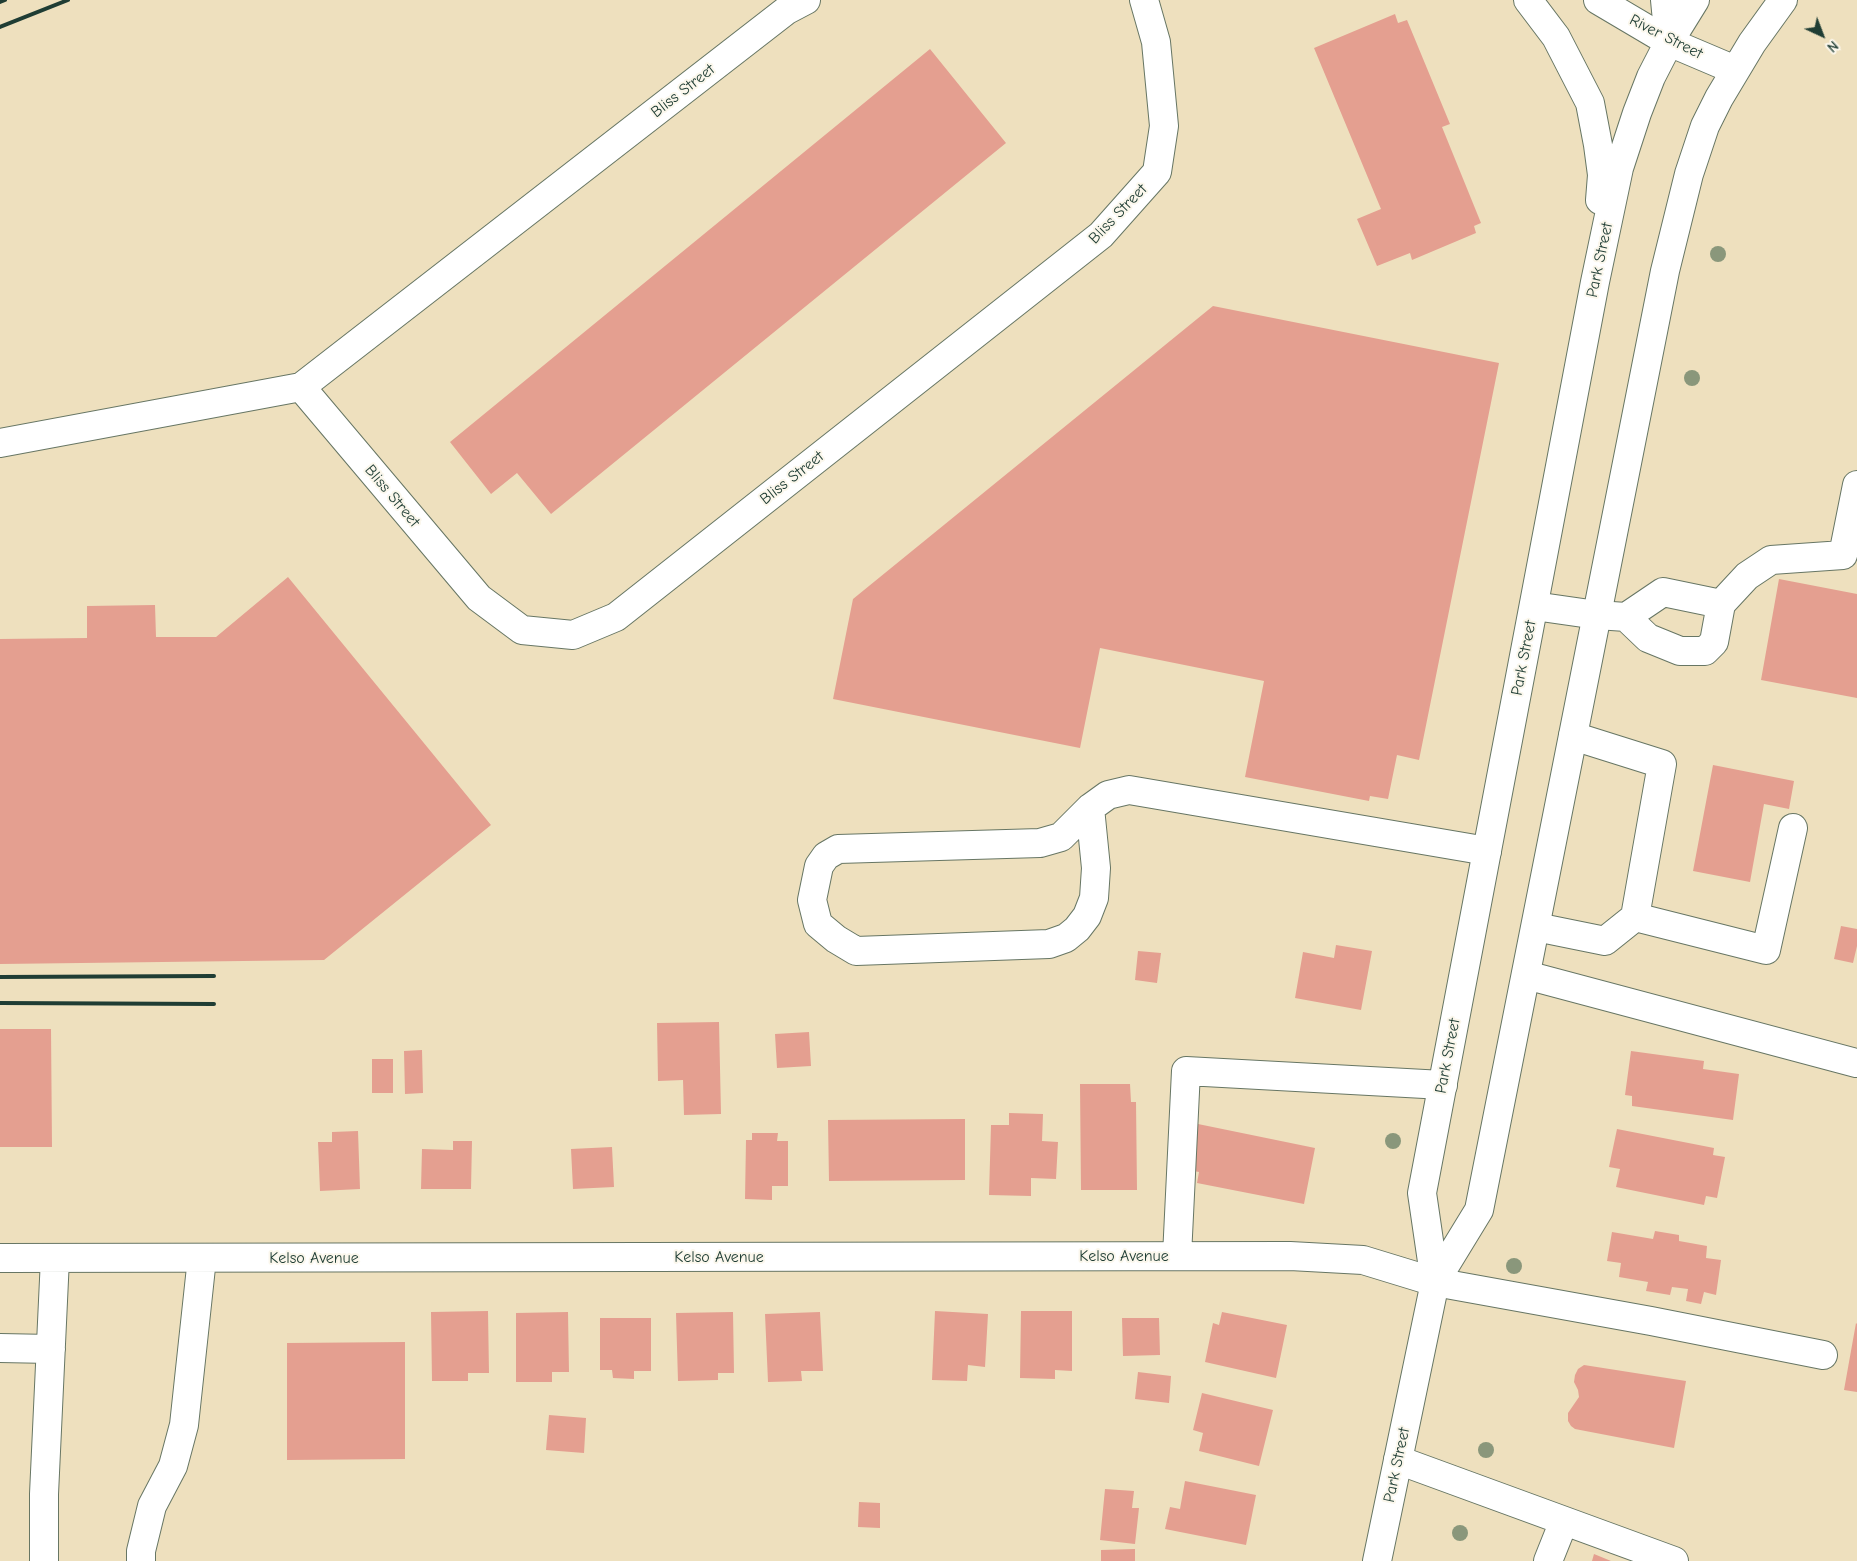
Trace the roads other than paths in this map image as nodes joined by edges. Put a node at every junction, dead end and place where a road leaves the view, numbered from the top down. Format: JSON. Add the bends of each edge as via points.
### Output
{"nodes":[{"id":1,"x":806,"y":0,"type":"edge"},
{"id":2,"x":1144,"y":0,"type":"edge"},
{"id":3,"x":1528,"y":0,"type":"edge"},
{"id":4,"x":1598,"y":0,"type":"edge"},
{"id":5,"x":1665,"y":0,"type":"edge"},
{"id":6,"x":1695,"y":0,"type":"edge"},
{"id":7,"x":1783,"y":0,"type":"edge"},
{"id":8,"x":1669,"y":42,"type":"junction"},
{"id":9,"x":1735,"y":70,"type":"junction"},
{"id":10,"x":1594,"y":282,"type":"junction"},
{"id":11,"x":301,"y":388,"type":"junction"},
{"id":12,"x":0,"y":443,"type":"edge"},
{"id":13,"x":1857,"y":485,"type":"edge"},
{"id":14,"x":1850,"y":556,"type":"edge"},
{"id":15,"x":1721,"y":604,"type":"junction"},
{"id":16,"x":1534,"y":606,"type":"junction"},
{"id":17,"x":1597,"y":615,"type":"junction"},
{"id":18,"x":1626,"y":617,"type":"junction"},
{"id":19,"x":1573,"y":736,"type":"junction"},
{"id":20,"x":1090,"y":808,"type":"junction"},
{"id":21,"x":1793,"y":828,"type":"dead end"},
{"id":22,"x":1487,"y":851,"type":"junction"},
{"id":23,"x":1635,"y":917,"type":"junction"},
{"id":24,"x":1536,"y":926,"type":"junction"},
{"id":25,"x":1526,"y":974,"type":"junction"},
{"id":26,"x":1856,"y":1063,"type":"edge"},
{"id":27,"x":1443,"y":1085,"type":"junction"},
{"id":28,"x":1178,"y":1256,"type":"junction"},
{"id":29,"x":0,"y":1258,"type":"edge"},
{"id":30,"x":55,"y":1258,"type":"junction"},
{"id":31,"x":202,"y":1258,"type":"junction"},
{"id":32,"x":1435,"y":1282,"type":"junction"},
{"id":33,"x":0,"y":1348,"type":"edge"},
{"id":34,"x":51,"y":1349,"type":"junction"},
{"id":35,"x":1824,"y":1355,"type":"dead end"},
{"id":36,"x":1398,"y":1460,"type":"junction"},
{"id":37,"x":1564,"y":1521,"type":"junction"},
{"id":38,"x":44,"y":1561,"type":"edge"},
{"id":39,"x":141,"y":1561,"type":"edge"},
{"id":40,"x":1378,"y":1561,"type":"edge"},
{"id":41,"x":1548,"y":1561,"type":"edge"},
{"id":42,"x":1674,"y":1561,"type":"edge"}],
"edges":[{"from":1,"to":11,"type":"main road","name":"Bliss Street","via":[[787,10]]},
{"from":2,"to":11,"type":"main road","name":"Bliss Street","via":[[1156,42],[1164,126],[1157,172],[1101,235],[616,617],[573,635],[522,630],[479,598]]},
{"from":3,"to":10,"type":"main road","via":[[1556,38],[1590,104],[1602,175],[1591,251]]},
{"from":4,"to":8,"type":"main road","name":"River Street"},
{"from":5,"to":8,"type":"main road"},
{"from":6,"to":8,"type":"main road","name":"Park Street"},
{"from":7,"to":9,"type":"main road","name":"Park Street"},
{"from":8,"to":9,"type":"main road","name":"River Street"},
{"from":8,"to":10,"type":"main road","name":"Park Street","via":[[1651,77],[1619,168]]},
{"from":9,"to":17,"type":"main road","name":"Park Street","via":[[1705,126],[1688,174],[1665,271]]},
{"from":10,"to":16,"type":"main road","name":"Park Street"},
{"from":11,"to":12,"type":"main road","name":"Bliss Street"},
{"from":13,"to":14,"type":"main road"},
{"from":14,"to":15,"type":"main road","via":[[1772,560],[1747,576]]},
{"from":15,"to":18,"type":"main road","via":[[1663,592]]},
{"from":15,"to":18,"type":"main road","via":[[1714,642],[1705,652],[1680,651],[1648,638]]},
{"from":16,"to":17,"type":"main road"},
{"from":16,"to":22,"type":"main road","name":"Park Street"},
{"from":17,"to":18,"type":"main road"},
{"from":17,"to":19,"type":"main road","name":"Park Street"},
{"from":19,"to":23,"type":"main road","via":[[1662,764]]},
{"from":19,"to":24,"type":"main road","name":"Park Street"},
{"from":20,"to":20,"type":"main road","via":[[1061,837],[1040,843],[838,849],[826,856],[819,866],[812,900],[818,924],[856,951],[1049,944],[1066,938],[1087,916],[1094,898],[1096,868]]},
{"from":20,"to":22,"type":"main road","via":[[1108,795],[1130,790]]},
{"from":21,"to":23,"type":"main road","via":[[1766,950]]},
{"from":22,"to":27,"type":"main road","name":"Park Street"},
{"from":23,"to":24,"type":"main road","via":[[1605,941]]},
{"from":24,"to":25,"type":"main road","name":"Park Street"},
{"from":25,"to":26,"type":"main road"},
{"from":25,"to":32,"type":"main road","name":"Park Street","via":[[1479,1210]]},
{"from":27,"to":28,"type":"main road","via":[[1186,1071]]},
{"from":27,"to":32,"type":"main road","name":"Park Street","via":[[1422,1193]]},
{"from":28,"to":31,"type":"main road","name":"Kelso Avenue"},
{"from":28,"to":32,"type":"main road","name":"Kelso Avenue","via":[[1364,1260]]},
{"from":29,"to":30,"type":"main road","name":"Kelso Avenue"},
{"from":30,"to":31,"type":"main road","name":"Kelso Avenue"},
{"from":30,"to":34,"type":"main road"},
{"from":31,"to":39,"type":"main road","via":[[184,1425],[173,1466],[152,1506]]},
{"from":32,"to":35,"type":"main road","name":"Kelso Avenue"},
{"from":32,"to":36,"type":"main road","name":"Park Street"},
{"from":33,"to":34,"type":"main road"},
{"from":34,"to":38,"type":"main road"},
{"from":36,"to":37,"type":"main road"},
{"from":36,"to":40,"type":"main road","name":"Park Street"},
{"from":37,"to":41,"type":"main road"},
{"from":37,"to":42,"type":"main road"}]}
